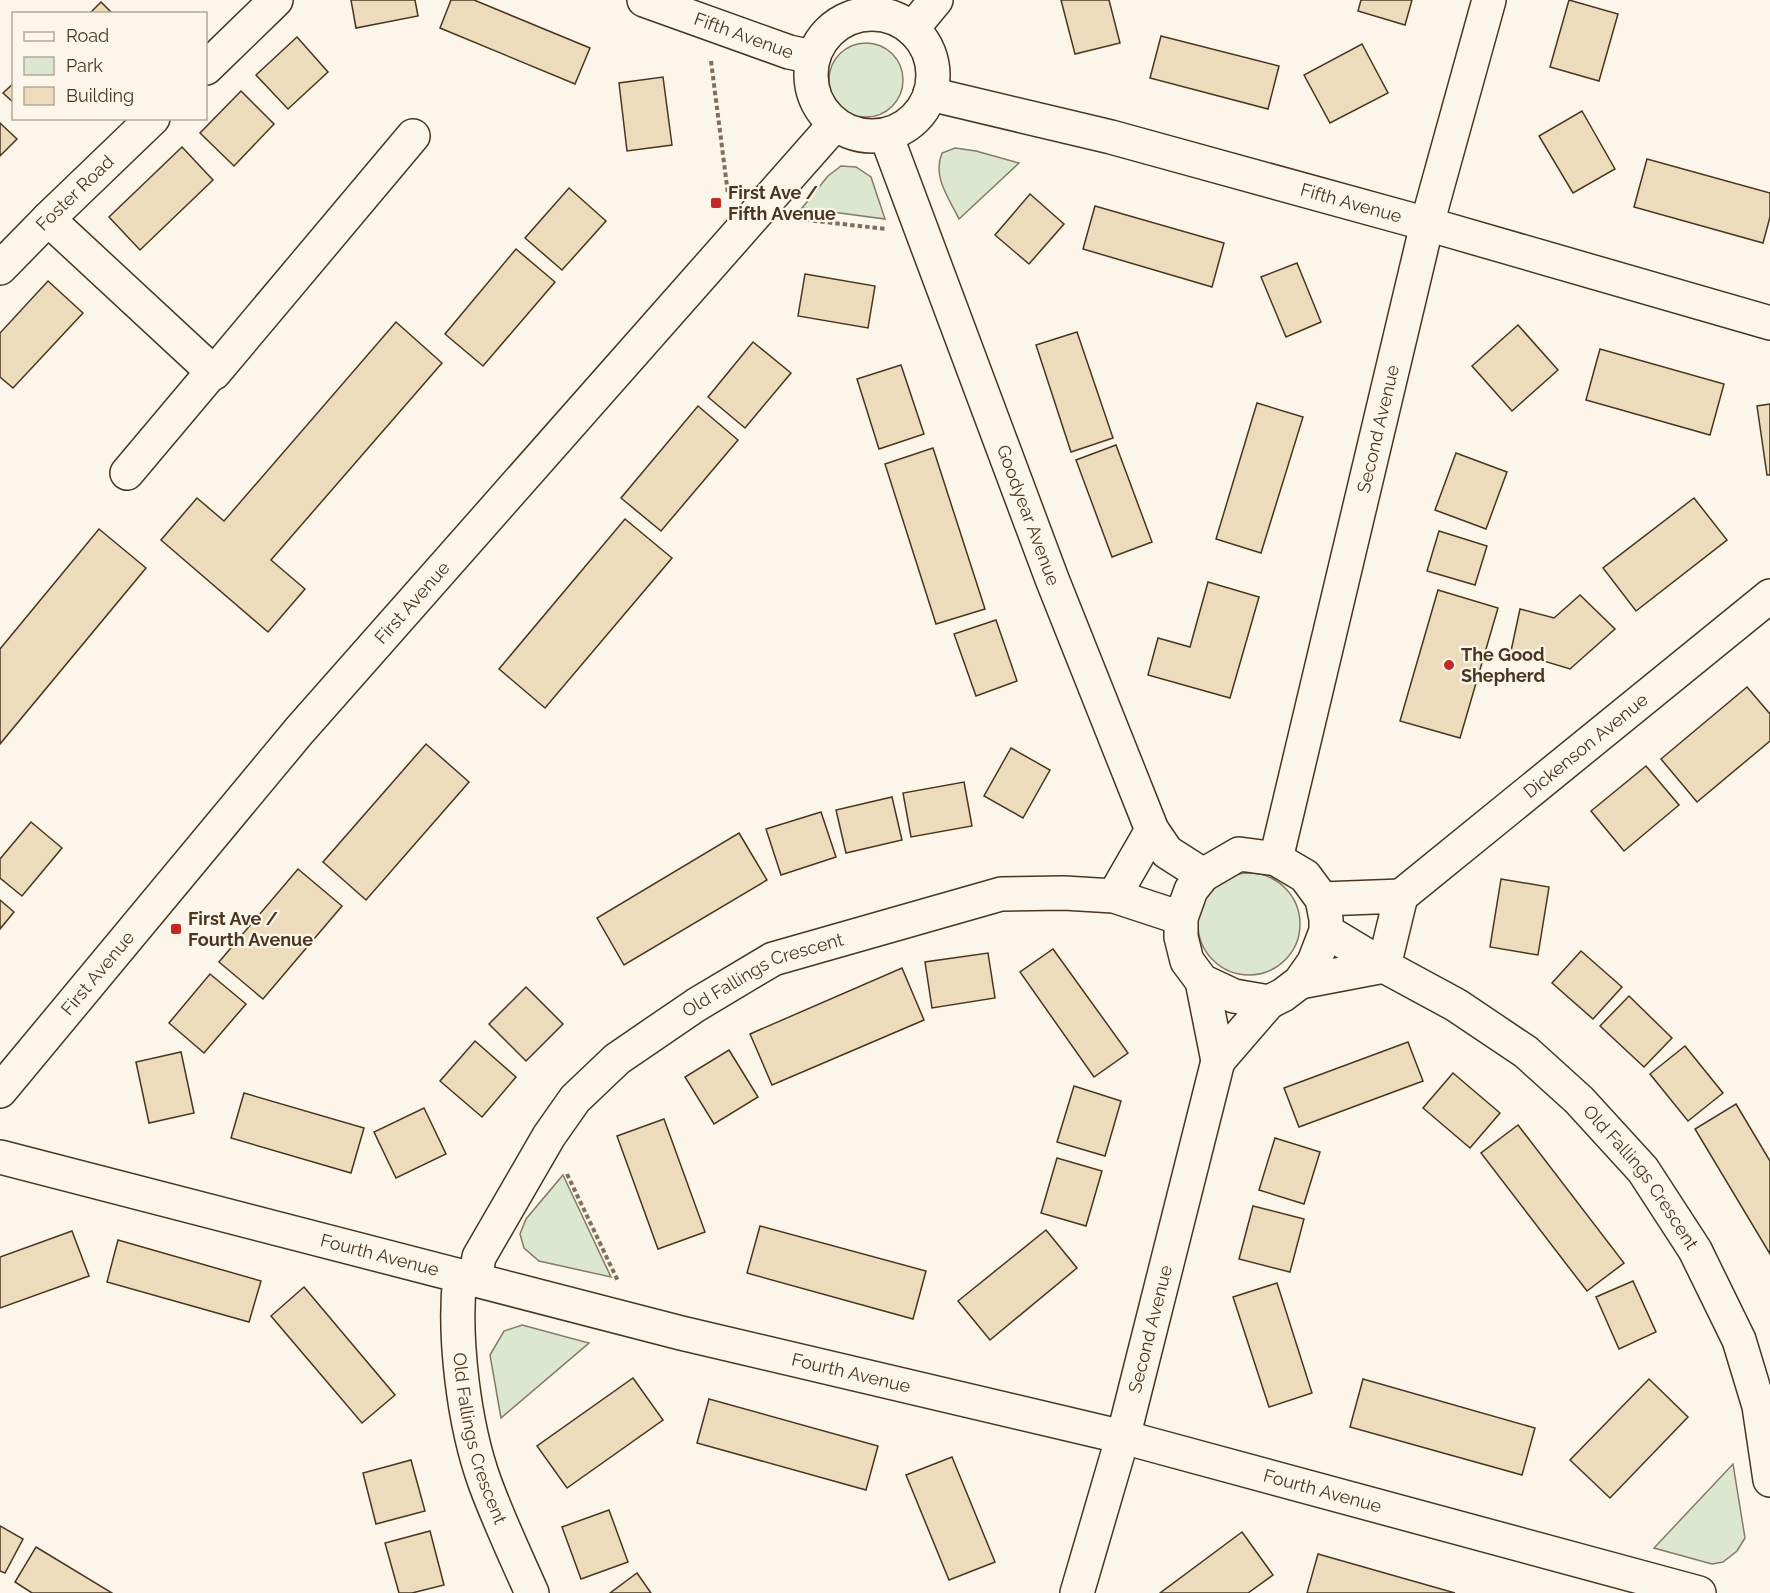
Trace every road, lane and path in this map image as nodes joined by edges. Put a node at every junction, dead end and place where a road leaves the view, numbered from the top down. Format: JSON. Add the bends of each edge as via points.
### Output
{"nodes":[{"id":1,"x":276,"y":0,"type":"edge"},
{"id":2,"x":644,"y":0,"type":"edge"},
{"id":3,"x":936,"y":0,"type":"edge"},
{"id":4,"x":1489,"y":0,"type":"edge"},
{"id":5,"x":839,"y":11,"type":"edge"},
{"id":6,"x":706,"y":22,"type":"junction"},
{"id":7,"x":912,"y":28,"type":"junction"},
{"id":8,"x":813,"y":57,"type":"junction"},
{"id":9,"x":207,"y":67,"type":"edge"},
{"id":10,"x":930,"y":94,"type":"junction"},
{"id":11,"x":151,"y":120,"type":"edge"},
{"id":12,"x":835,"y":124,"type":"junction"},
{"id":13,"x":886,"y":135,"type":"junction"},
{"id":14,"x":414,"y":136,"type":"dead end"},
{"id":15,"x":756,"y":214,"type":"junction"},
{"id":16,"x":48,"y":219,"type":"junction"},
{"id":17,"x":1427,"y":224,"type":"junction"},
{"id":18,"x":923,"y":234,"type":"junction"},
{"id":19,"x":734,"y":239,"type":"junction"},
{"id":20,"x":0,"y":268,"type":"edge"},
{"id":21,"x":1770,"y":323,"type":"edge"},
{"id":22,"x":212,"y":372,"type":"junction"},
{"id":23,"x":127,"y":473,"type":"dead end"},
{"id":24,"x":1770,"y":596,"type":"edge"},
{"id":25,"x":1152,"y":830,"type":"junction"},
{"id":26,"x":1276,"y":859,"type":"junction"},
{"id":27,"x":1203,"y":875,"type":"junction"},
{"id":28,"x":1114,"y":896,"type":"junction"},
{"id":29,"x":1401,"y":896,"type":"junction"},
{"id":30,"x":1322,"y":899,"type":"junction"},
{"id":31,"x":1181,"y":918,"type":"junction"},
{"id":32,"x":1326,"y":932,"type":"junction"},
{"id":33,"x":1384,"y":966,"type":"junction"},
{"id":34,"x":1202,"y":981,"type":"junction"},
{"id":35,"x":1300,"y":982,"type":"junction"},
{"id":36,"x":1269,"y":1002,"type":"junction"},
{"id":37,"x":1218,"y":1061,"type":"junction"},
{"id":38,"x":0,"y":1091,"type":"edge"},
{"id":39,"x":549,"y":1136,"type":"junction"},
{"id":40,"x":0,"y":1157,"type":"edge"},
{"id":41,"x":468,"y":1278,"type":"junction"},
{"id":42,"x":616,"y":1317,"type":"junction"},
{"id":43,"x":1123,"y":1437,"type":"junction"},
{"id":44,"x":1770,"y":1480,"type":"edge"},
{"id":45,"x":532,"y":1593,"type":"edge"},
{"id":46,"x":1077,"y":1593,"type":"edge"},
{"id":47,"x":1699,"y":1593,"type":"edge"}],
"edges":[{"from":1,"to":9,"type":"street"},
{"from":2,"to":6,"type":"street","name":"Fifth Avenue"},
{"from":3,"to":7,"type":"street"},
{"from":4,"to":17,"type":"street","name":"Second Avenue"},
{"from":5,"to":7,"type":"street","via":[[878,14]]},
{"from":5,"to":8,"type":"street"},
{"from":6,"to":8,"type":"street","name":"Fifth Avenue"},
{"from":6,"to":19,"type":"path"},
{"from":7,"to":10,"type":"street","via":[[931,58]]},
{"from":8,"to":12,"type":"street","via":[[813,94]]},
{"from":10,"to":13,"type":"street","via":[[921,112],[905,127]]},
{"from":10,"to":17,"type":"street","name":"Fifth Avenue","via":[[1111,137]]},
{"from":11,"to":16,"type":"street","name":"Foster Road"},
{"from":12,"to":13,"type":"street","via":[[850,133]]},
{"from":12,"to":15,"type":"street","name":"First Avenue"},
{"from":13,"to":18,"type":"street","name":"Goodyear Avenue"},
{"from":14,"to":22,"type":"street"},
{"from":15,"to":18,"type":"path"},
{"from":15,"to":19,"type":"street","name":"First Avenue"},
{"from":16,"to":20,"type":"street","name":"Foster Road"},
{"from":16,"to":22,"type":"street"},
{"from":17,"to":21,"type":"street","name":"Fifth Avenue"},
{"from":17,"to":26,"type":"street","name":"Second Avenue"},
{"from":18,"to":25,"type":"street","name":"Goodyear Avenue","via":[[1052,579]]},
{"from":19,"to":38,"type":"street","name":"First Avenue","via":[[299,731]]},
{"from":22,"to":23,"type":"street"},
{"from":24,"to":29,"type":"street","name":"Dickenson Avenue"},
{"from":25,"to":27,"type":"street","name":"Goodyear Avenue","via":[[1167,852]]},
{"from":25,"to":28,"type":"street"},
{"from":26,"to":27,"type":"street","via":[[1239,854]]},
{"from":26,"to":30,"type":"street","via":[[1305,876]]},
{"from":27,"to":31,"type":"street","via":[[1191,890]]},
{"from":28,"to":31,"type":"street","name":"Old Fallings Crescent"},
{"from":28,"to":39,"type":"street","name":"Old Fallings Crescent","via":[[1064,892],[1001,894],[773,959],[617,1059],[575,1099]]},
{"from":29,"to":30,"type":"street"},
{"from":29,"to":33,"type":"street"},
{"from":30,"to":32,"type":"street"},
{"from":31,"to":34,"type":"street","via":[[1187,961]]},
{"from":32,"to":33,"type":"street","name":"Old Fallings Crescent"},
{"from":32,"to":35,"type":"street","via":[[1314,962]]},
{"from":33,"to":35,"type":"street"},
{"from":33,"to":44,"type":"street","name":"Old Fallings Crescent","via":[[1456,1005],[1526,1052],[1579,1100],[1643,1170],[1695,1250],[1738,1340],[1759,1406]]},
{"from":34,"to":36,"type":"street","via":[[1234,996]]},
{"from":34,"to":37,"type":"street","name":"Second Avenue"},
{"from":35,"to":36,"type":"street"},
{"from":36,"to":37,"type":"street","name":"Second Avenue"},
{"from":37,"to":43,"type":"street","name":"Second Avenue"},
{"from":39,"to":41,"type":"street","name":"Old Fallings Crescent"},
{"from":39,"to":42,"type":"path","via":[[621,1286]]},
{"from":40,"to":41,"type":"street","name":"Fourth Avenue"},
{"from":41,"to":42,"type":"street","name":"Fourth Avenue"},
{"from":41,"to":45,"type":"street","name":"Old Fallings Crescent","via":[[457,1299],[459,1349],[470,1427],[485,1483]]},
{"from":42,"to":43,"type":"street","name":"Fourth Avenue"},
{"from":43,"to":46,"type":"street","name":"Second Avenue"},
{"from":43,"to":47,"type":"street","name":"Fourth Avenue"}]}
